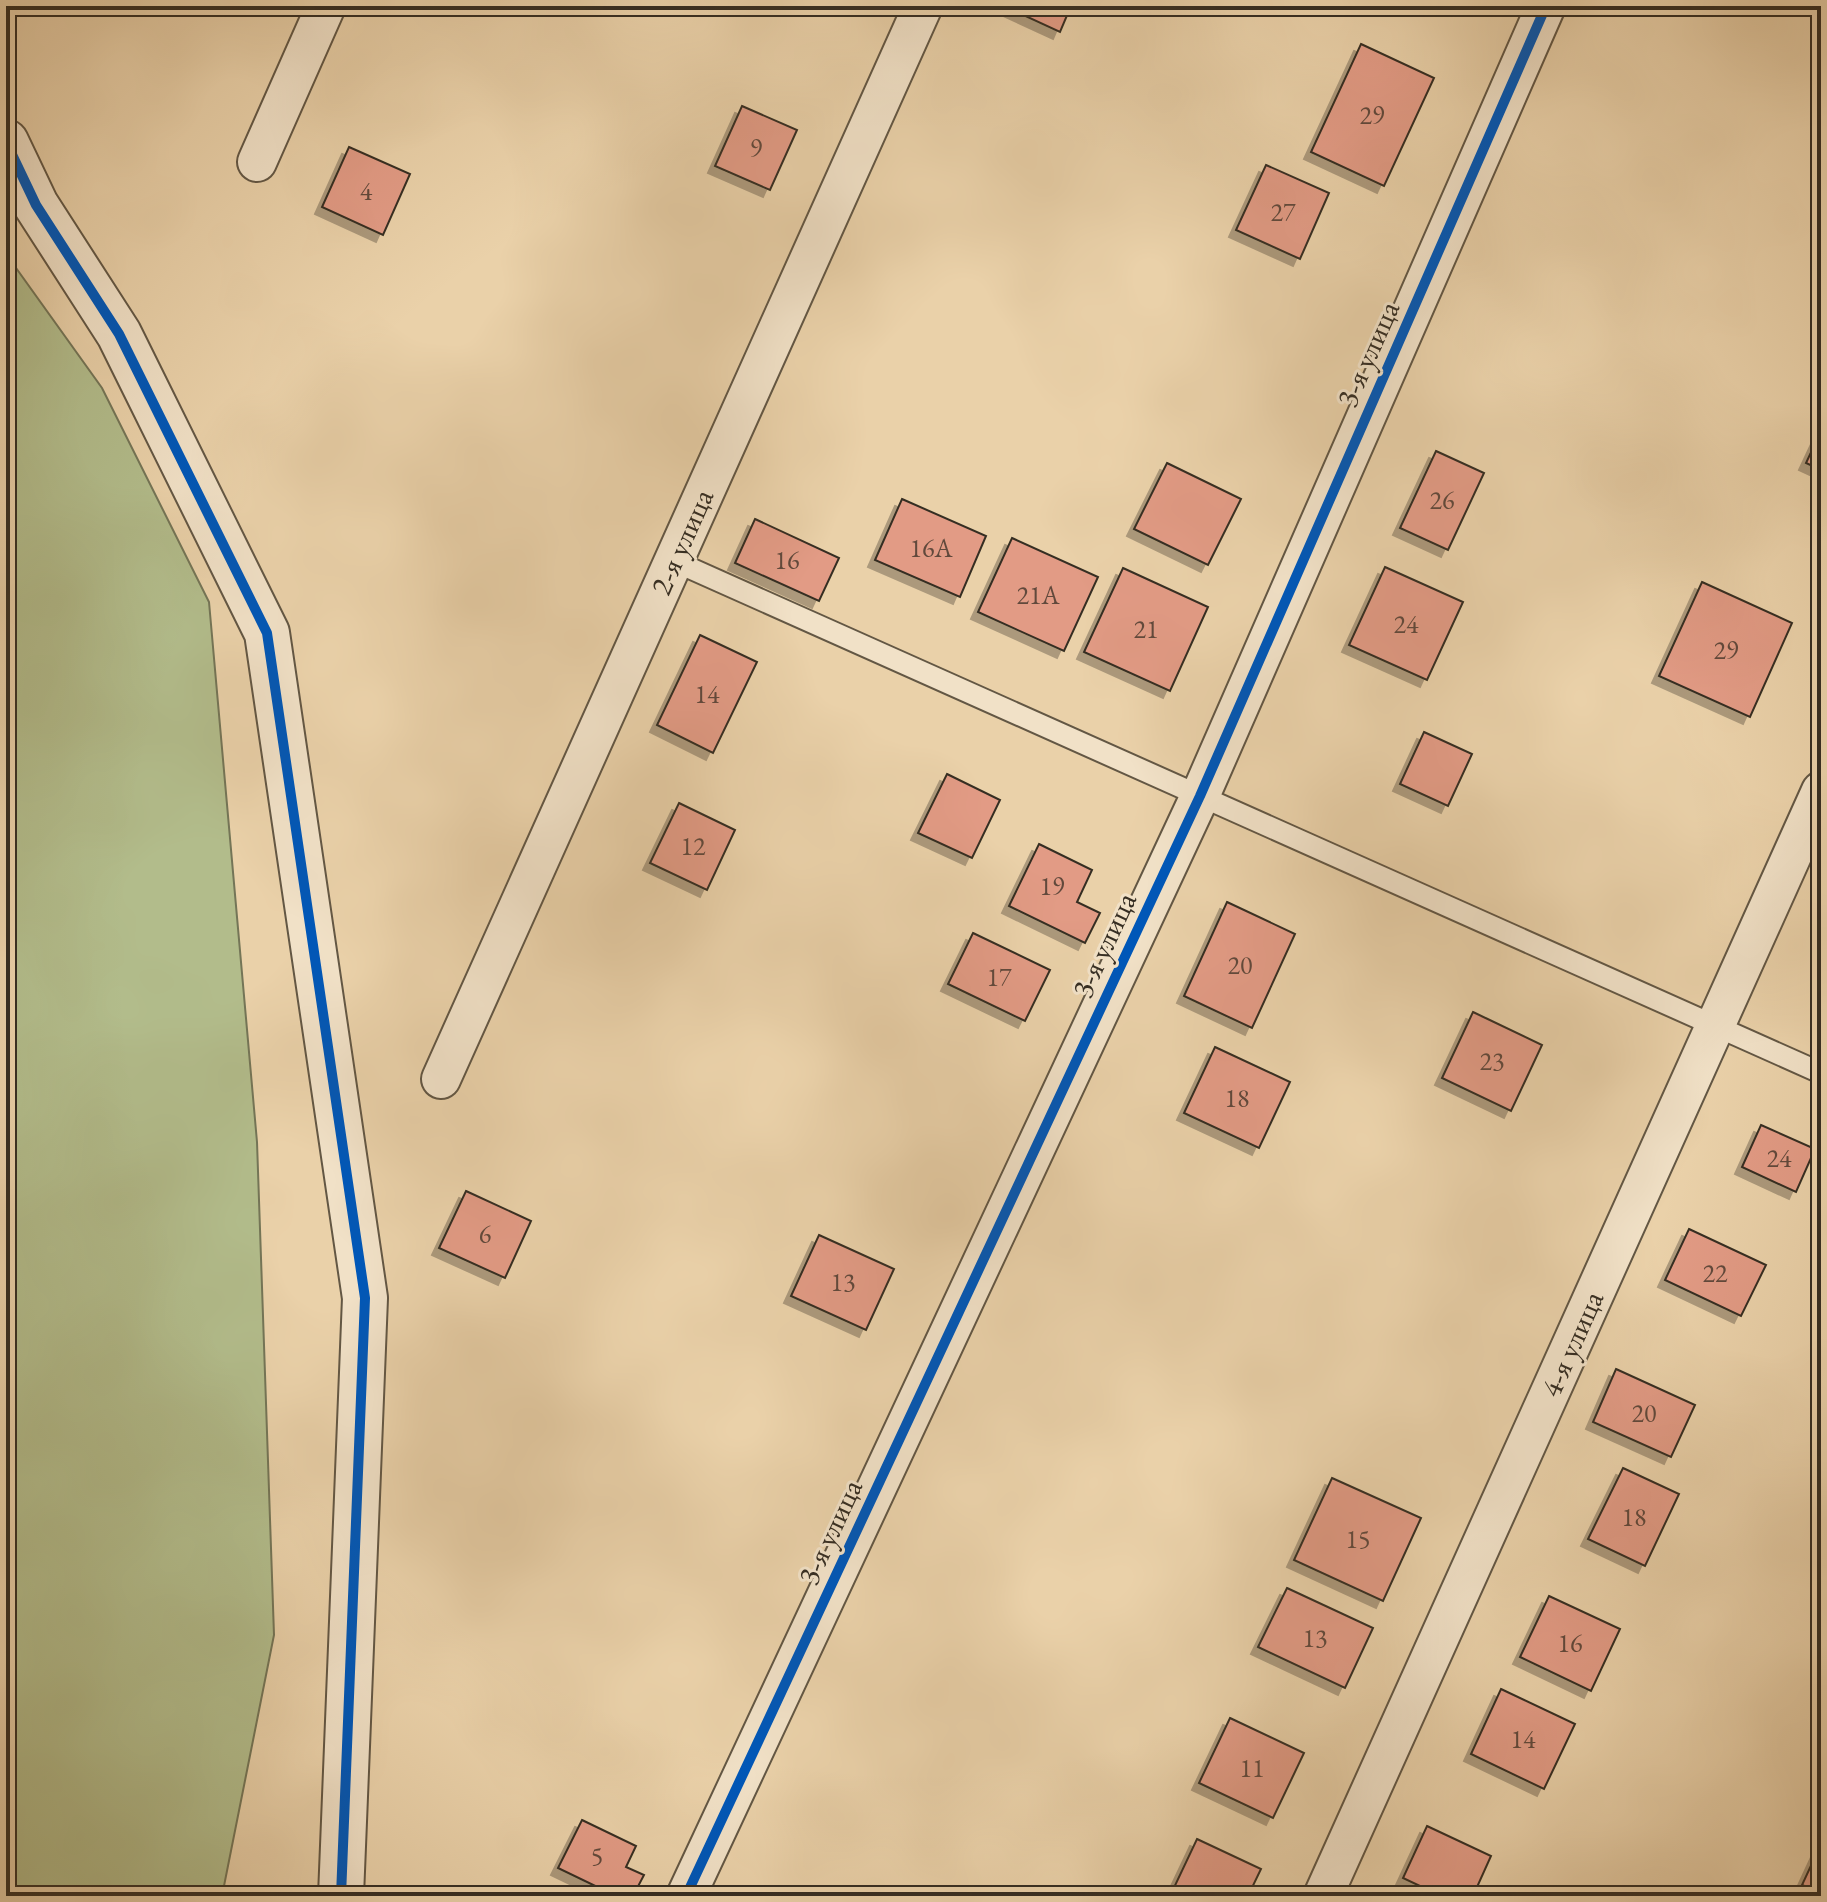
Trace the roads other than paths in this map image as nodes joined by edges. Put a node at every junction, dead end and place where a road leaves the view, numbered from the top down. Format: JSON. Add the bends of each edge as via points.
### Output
{"nodes":[{"id":1,"x":326,"y":6,"type":"edge"},
{"id":2,"x":923,"y":6,"type":"edge"},
{"id":3,"x":1546,"y":6,"type":"edge"},
{"id":4,"x":6,"y":142,"type":"edge"},
{"id":5,"x":257,"y":162,"type":"dead end"},
{"id":6,"x":674,"y":561,"type":"junction"},
{"id":7,"x":1821,"y":791,"type":"edge"},
{"id":8,"x":1200,"y":796,"type":"junction"},
{"id":9,"x":1716,"y":1026,"type":"junction"},
{"id":10,"x":1821,"y":1073,"type":"edge"},
{"id":11,"x":441,"y":1079,"type":"dead end"},
{"id":12,"x":341,"y":1896,"type":"edge"},
{"id":13,"x":686,"y":1896,"type":"edge"},
{"id":14,"x":1323,"y":1896,"type":"edge"}],
"edges":[{"from":1,"to":5,"type":"street"},
{"from":2,"to":6,"type":"street","name":"2-я улица"},
{"from":3,"to":8,"type":"street","name":"3-я улица"},
{"from":4,"to":12,"type":"street","via":[[36,205],[119,334],[267,633],[365,1298]]},
{"from":6,"to":8,"type":"lane"},
{"from":6,"to":11,"type":"street","name":"2-я улица"},
{"from":7,"to":9,"type":"street","name":"4-я улица"},
{"from":8,"to":9,"type":"lane"},
{"from":8,"to":13,"type":"street","name":"3-я улица"},
{"from":9,"to":10,"type":"lane"},
{"from":9,"to":14,"type":"street","name":"4-я улица"}]}
